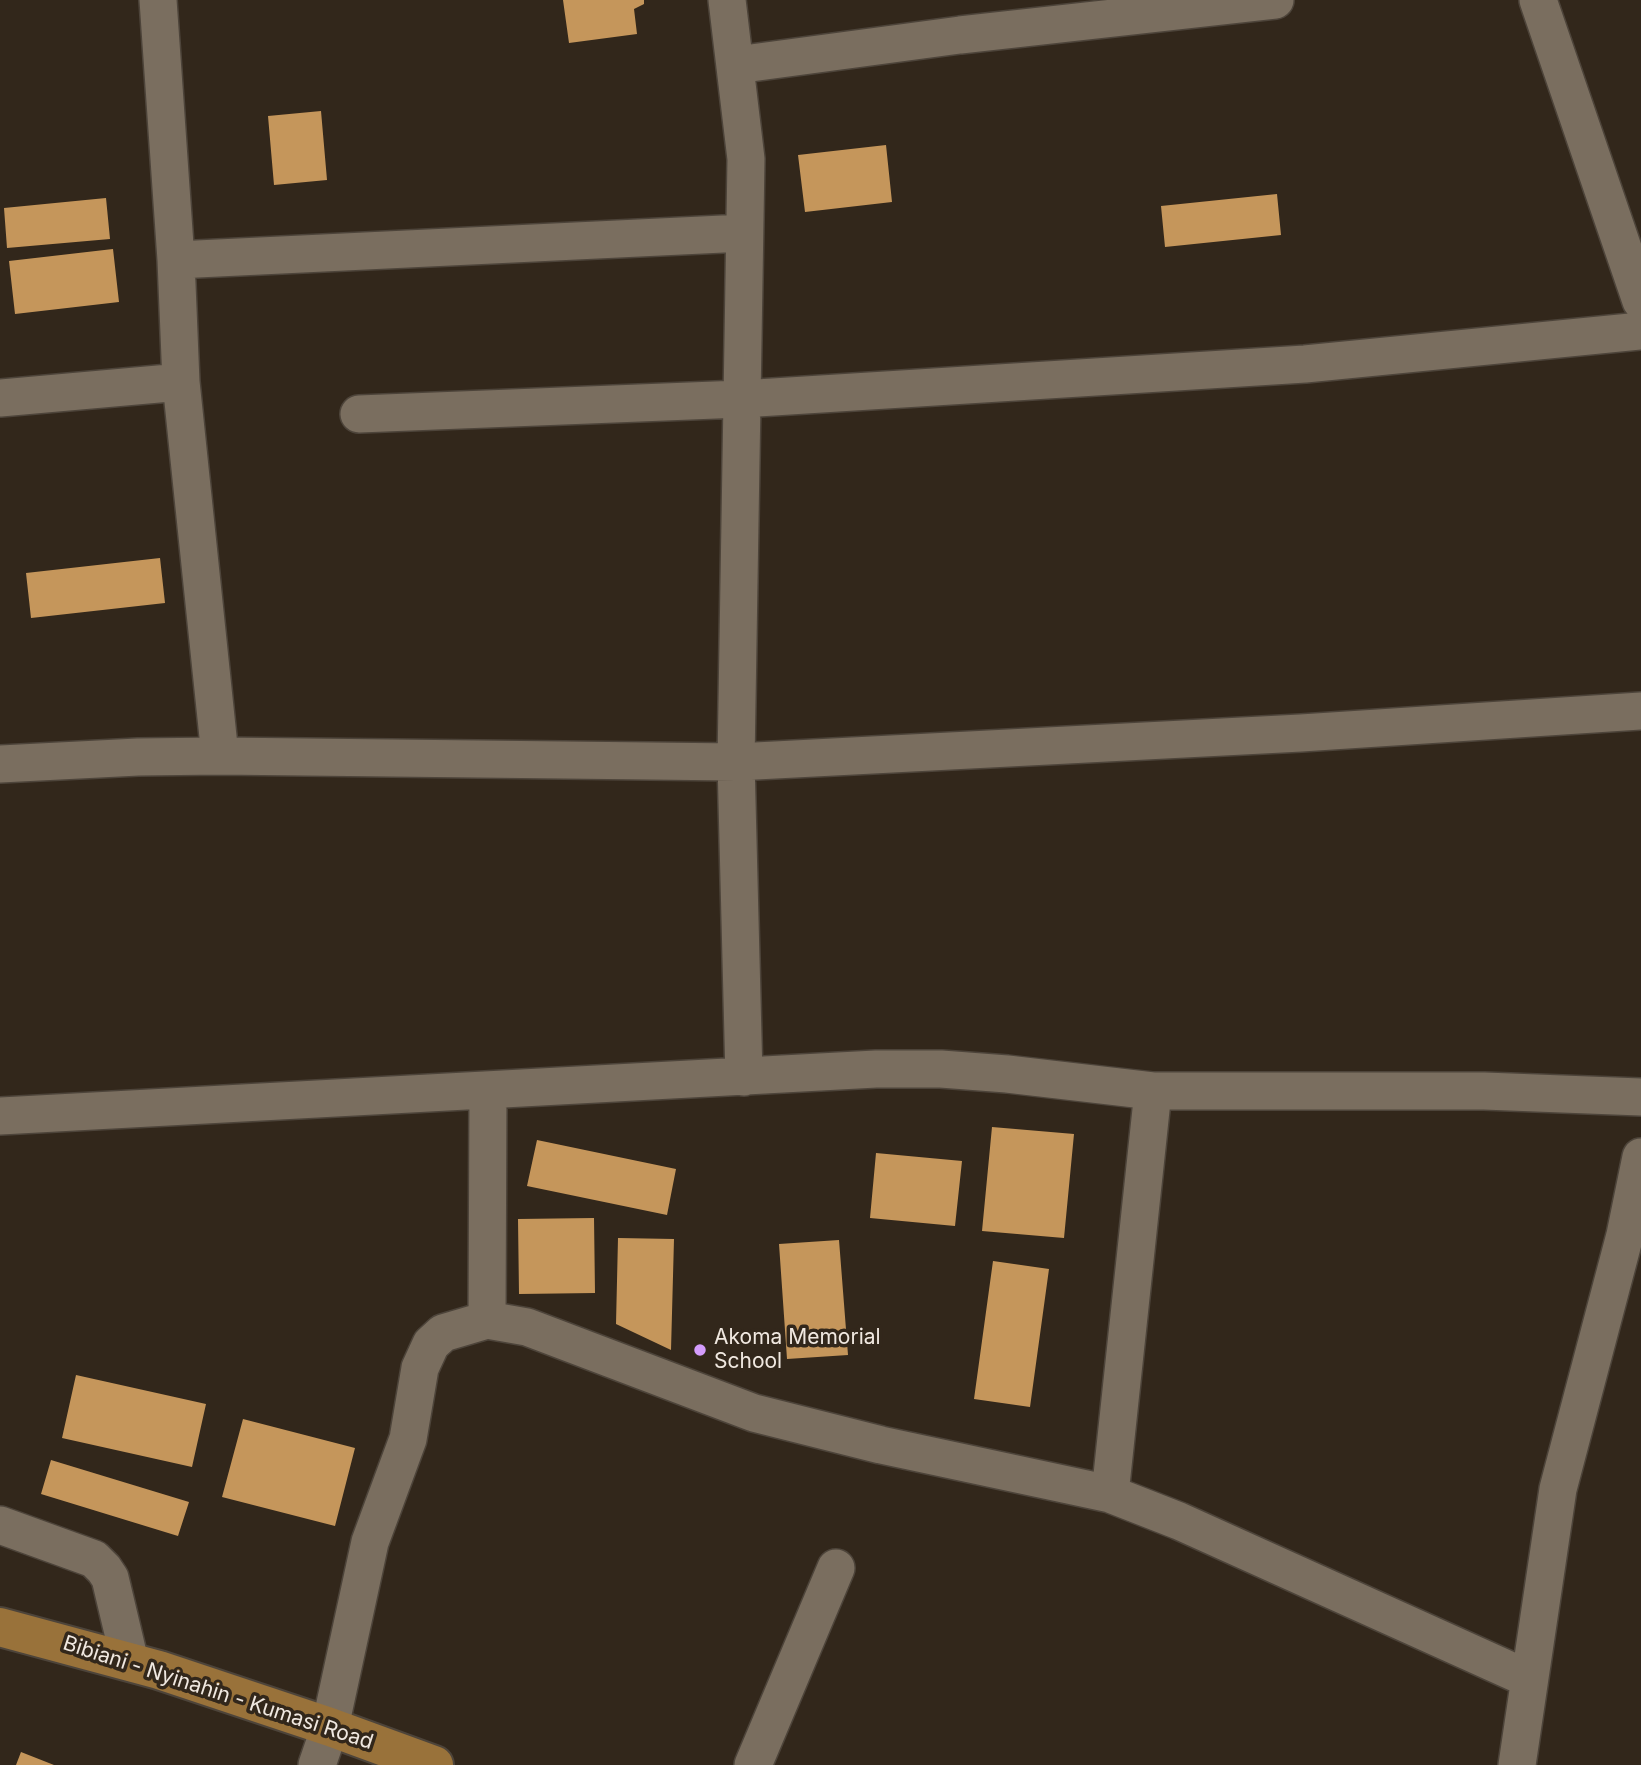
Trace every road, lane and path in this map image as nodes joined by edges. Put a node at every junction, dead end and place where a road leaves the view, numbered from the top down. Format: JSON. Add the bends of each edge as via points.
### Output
{"nodes":[{"id":1,"x":158,"y":0,"type":"edge"},
{"id":2,"x":727,"y":0,"type":"edge"},
{"id":3,"x":1275,"y":0,"type":"edge"},
{"id":4,"x":1538,"y":0,"type":"edge"},
{"id":5,"x":736,"y":65,"type":"junction"},
{"id":6,"x":744,"y":233,"type":"junction"},
{"id":7,"x":176,"y":260,"type":"junction"},
{"id":8,"x":1641,"y":301,"type":"edge"},
{"id":9,"x":1641,"y":331,"type":"edge"},
{"id":10,"x":181,"y":382,"type":"junction"},
{"id":11,"x":0,"y":398,"type":"edge"},
{"id":12,"x":741,"y":399,"type":"junction"},
{"id":13,"x":359,"y":414,"type":"dead end"},
{"id":14,"x":1641,"y":711,"type":"edge"},
{"id":15,"x":220,"y":756,"type":"junction"},
{"id":16,"x":736,"y":762,"type":"junction"},
{"id":17,"x":0,"y":764,"type":"edge"},
{"id":18,"x":744,"y":1077,"type":"junction"},
{"id":19,"x":488,"y":1091,"type":"junction"},
{"id":20,"x":1153,"y":1091,"type":"junction"},
{"id":21,"x":1641,"y":1097,"type":"edge"},
{"id":22,"x":0,"y":1116,"type":"edge"},
{"id":23,"x":1641,"y":1157,"type":"edge"},
{"id":24,"x":1633,"y":1238,"type":"edge"},
{"id":25,"x":487,"y":1320,"type":"junction"},
{"id":26,"x":1111,"y":1494,"type":"junction"},
{"id":27,"x":0,"y":1525,"type":"edge"},
{"id":28,"x":836,"y":1568,"type":"dead end"},
{"id":29,"x":0,"y":1627,"type":"edge"},
{"id":30,"x":130,"y":1662,"type":"junction"},
{"id":31,"x":1529,"y":1679,"type":"junction"},
{"id":32,"x":330,"y":1727,"type":"junction"},
{"id":33,"x":317,"y":1765,"type":"edge"},
{"id":34,"x":434,"y":1765,"type":"edge"},
{"id":35,"x":753,"y":1765,"type":"edge"},
{"id":36,"x":1517,"y":1765,"type":"edge"}],
"edges":[{"from":1,"to":7,"type":"street"},
{"from":2,"to":5,"type":"street"},
{"from":3,"to":5,"type":"street"},
{"from":4,"to":8,"type":"street"},
{"from":5,"to":6,"type":"street","via":[[746,159]]},
{"from":6,"to":7,"type":"street"},
{"from":6,"to":12,"type":"street"},
{"from":7,"to":10,"type":"street"},
{"from":9,"to":12,"type":"street","via":[[1305,364]]},
{"from":10,"to":11,"type":"street"},
{"from":10,"to":15,"type":"street"},
{"from":12,"to":13,"type":"street"},
{"from":12,"to":16,"type":"street"},
{"from":14,"to":16,"type":"street"},
{"from":15,"to":16,"type":"street"},
{"from":15,"to":17,"type":"street"},
{"from":16,"to":18,"type":"street"},
{"from":18,"to":19,"type":"street"},
{"from":18,"to":20,"type":"street","via":[[941,1069]]},
{"from":19,"to":22,"type":"street"},
{"from":19,"to":25,"type":"street"},
{"from":20,"to":21,"type":"street","via":[[1484,1091]]},
{"from":20,"to":26,"type":"street"},
{"from":23,"to":24,"type":"street"},
{"from":24,"to":31,"type":"street","via":[[1558,1489]]},
{"from":25,"to":26,"type":"street","via":[[527,1327],[754,1413]]},
{"from":25,"to":32,"type":"street","via":[[443,1333],[431,1344],[420,1368],[408,1439],[370,1542]]},
{"from":26,"to":31,"type":"street"},
{"from":27,"to":30,"type":"street","via":[[94,1559],[104,1569]]},
{"from":28,"to":35,"type":"street"},
{"from":29,"to":30,"type":"main road","name":"Bibiani - Nyinahin - Kumasi Road"},
{"from":30,"to":32,"type":"main road","name":"Bibiani - Nyinahin - Kumasi Road"},
{"from":31,"to":36,"type":"street"},
{"from":32,"to":33,"type":"street"},
{"from":32,"to":34,"type":"main road","name":"Bibiani - Nyinahin - Kumasi Road"}]}
